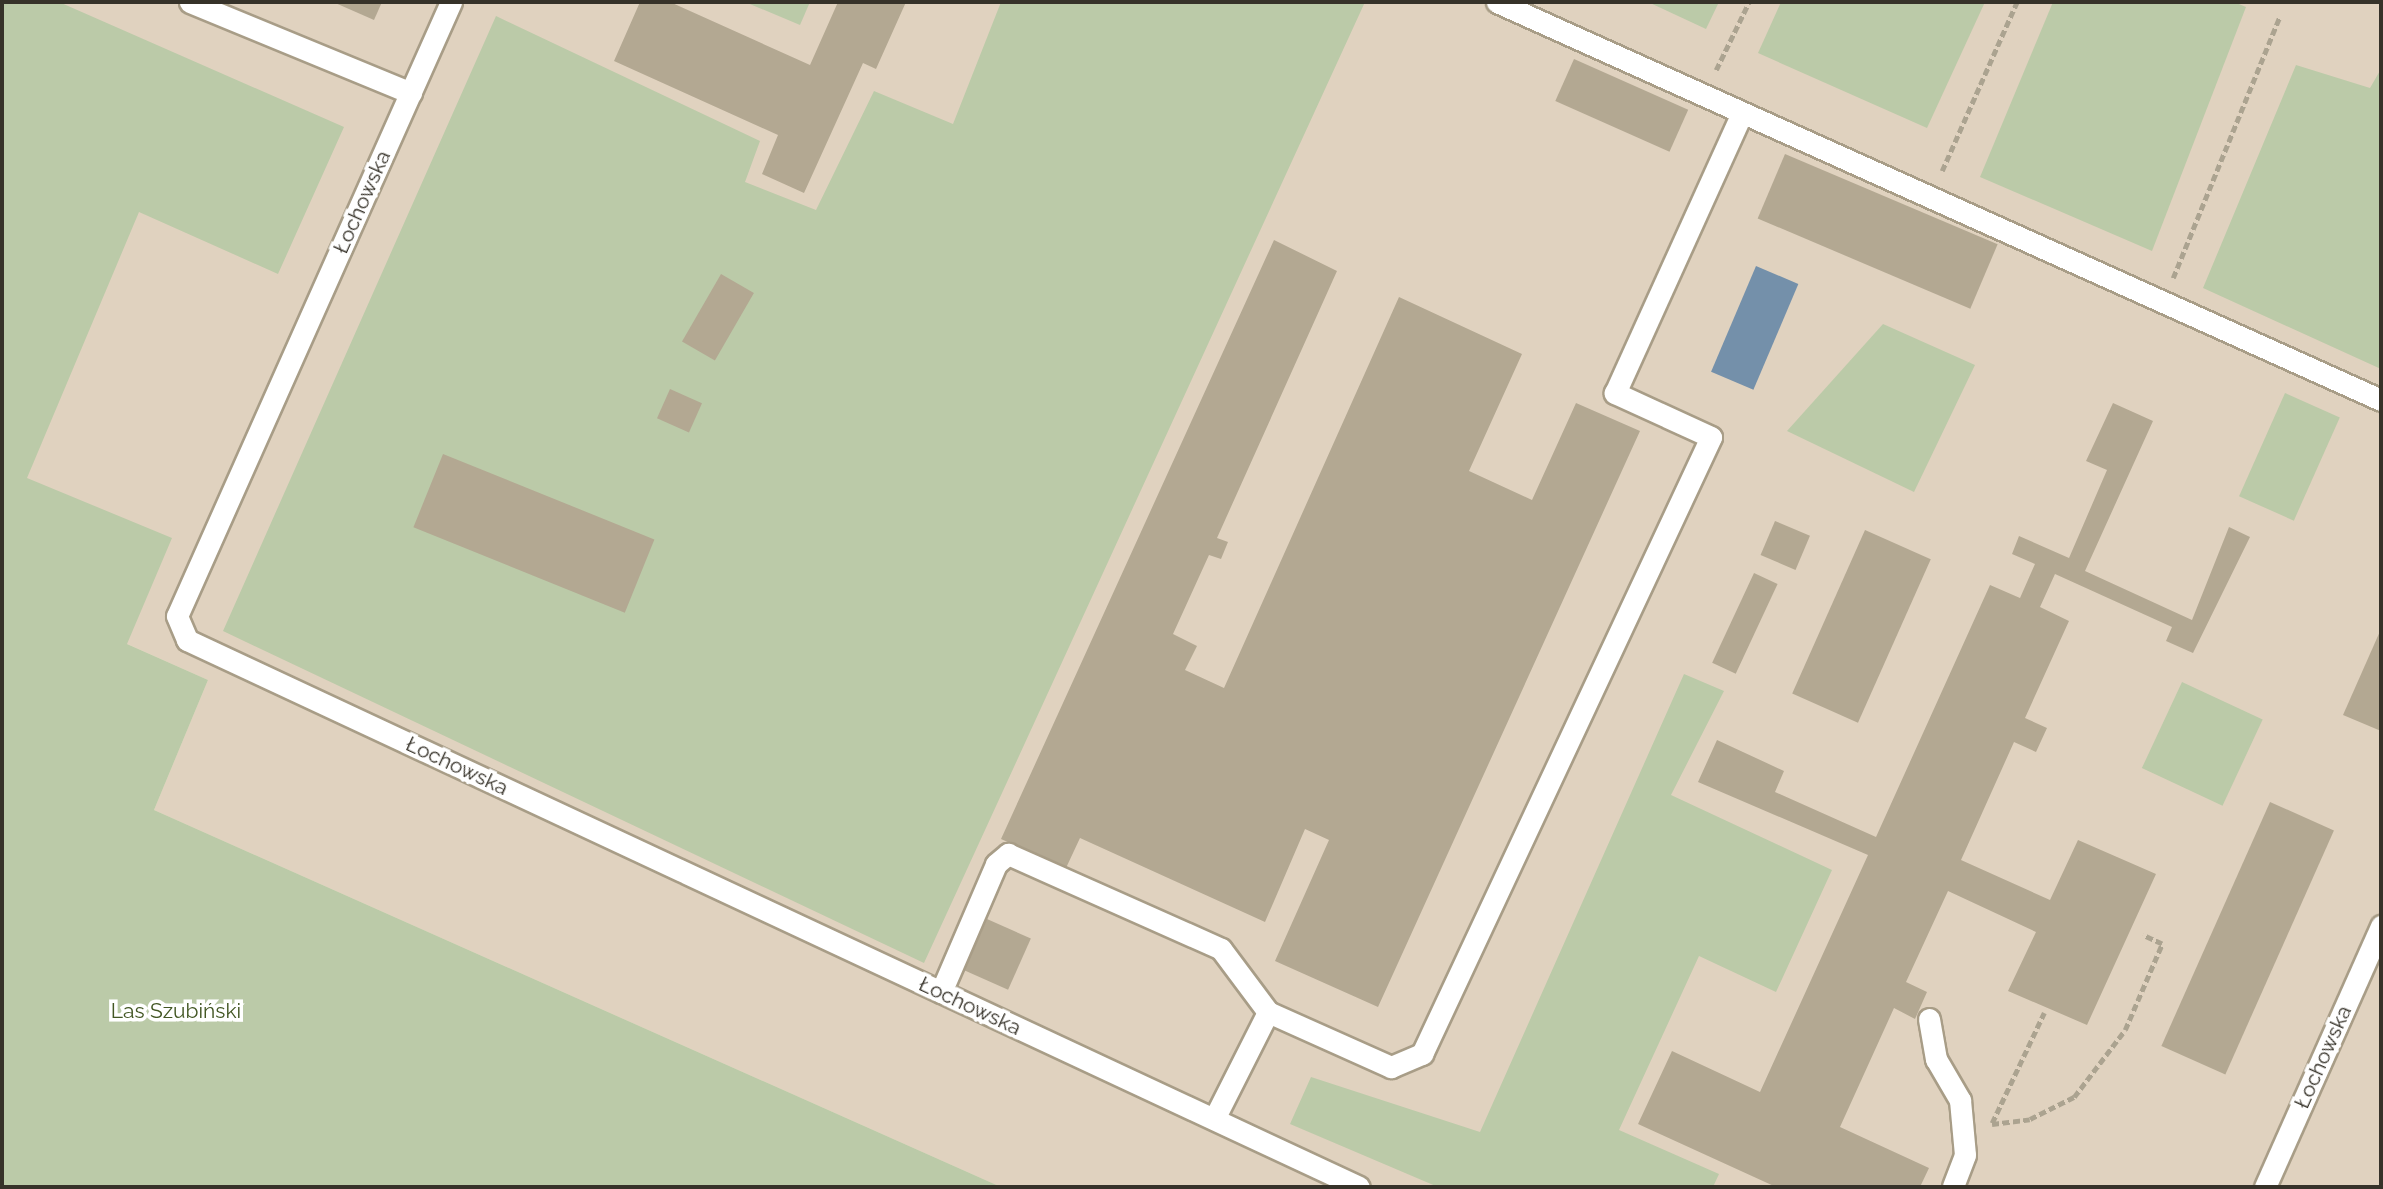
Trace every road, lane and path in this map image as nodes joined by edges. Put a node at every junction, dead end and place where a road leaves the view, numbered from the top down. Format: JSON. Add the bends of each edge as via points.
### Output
{"nodes":[{"id":1,"x":190,"y":2,"type":"edge"},
{"id":2,"x":451,"y":2,"type":"edge"},
{"id":3,"x":1497,"y":2,"type":"edge"},
{"id":4,"x":1749,"y":2,"type":"edge"},
{"id":5,"x":2017,"y":2,"type":"edge"},
{"id":6,"x":2280,"y":16,"type":"dead end"},
{"id":7,"x":411,"y":93,"type":"junction"},
{"id":8,"x":1703,"y":97,"type":"junction"},
{"id":9,"x":1741,"y":115,"type":"junction"},
{"id":10,"x":1929,"y":200,"type":"junction"},
{"id":11,"x":2162,"y":305,"type":"junction"},
{"id":12,"x":2381,"y":400,"type":"edge"},
{"id":13,"x":2381,"y":926,"type":"edge"},
{"id":14,"x":2143,"y":935,"type":"dead end"},
{"id":15,"x":941,"y":992,"type":"junction"},
{"id":16,"x":1268,"y":1012,"type":"junction"},
{"id":17,"x":2044,"y":1013,"type":"dead end"},
{"id":18,"x":1929,"y":1019,"type":"dead end"},
{"id":19,"x":1214,"y":1119,"type":"junction"},
{"id":20,"x":1991,"y":1125,"type":"junction"},
{"id":21,"x":1965,"y":1135,"type":"junction"},
{"id":22,"x":1359,"y":1187,"type":"edge"},
{"id":23,"x":1953,"y":1187,"type":"edge"},
{"id":24,"x":2265,"y":1187,"type":"edge"}],
"edges":[{"from":1,"to":7,"type":"lane"},
{"from":2,"to":7,"type":"lane","name":"Łochowska"},
{"from":3,"to":8,"type":"lane"},
{"from":4,"to":8,"type":"path"},
{"from":5,"to":10,"type":"path"},
{"from":6,"to":11,"type":"path"},
{"from":7,"to":15,"type":"lane","name":"Łochowska","via":[[177,616],[187,640]]},
{"from":8,"to":9,"type":"lane"},
{"from":9,"to":10,"type":"lane"},
{"from":9,"to":16,"type":"lane","via":[[1615,393],[1710,437],[1422,1054],[1391,1067]]},
{"from":10,"to":11,"type":"lane"},
{"from":11,"to":12,"type":"lane"},
{"from":13,"to":24,"type":"lane","name":"Łochowska"},
{"from":14,"to":20,"type":"path","via":[[2162,944],[2125,1030],[2074,1097],[2030,1119]]},
{"from":15,"to":16,"type":"lane","via":[[996,864],[1008,854],[1221,949]]},
{"from":15,"to":19,"type":"lane","name":"Łochowska"},
{"from":16,"to":19,"type":"lane"},
{"from":17,"to":20,"type":"path"},
{"from":18,"to":21,"type":"lane","via":[[1936,1059],[1960,1100]]},
{"from":19,"to":22,"type":"lane","name":"Łochowska"},
{"from":20,"to":21,"type":"path"},
{"from":21,"to":23,"type":"lane"}]}
